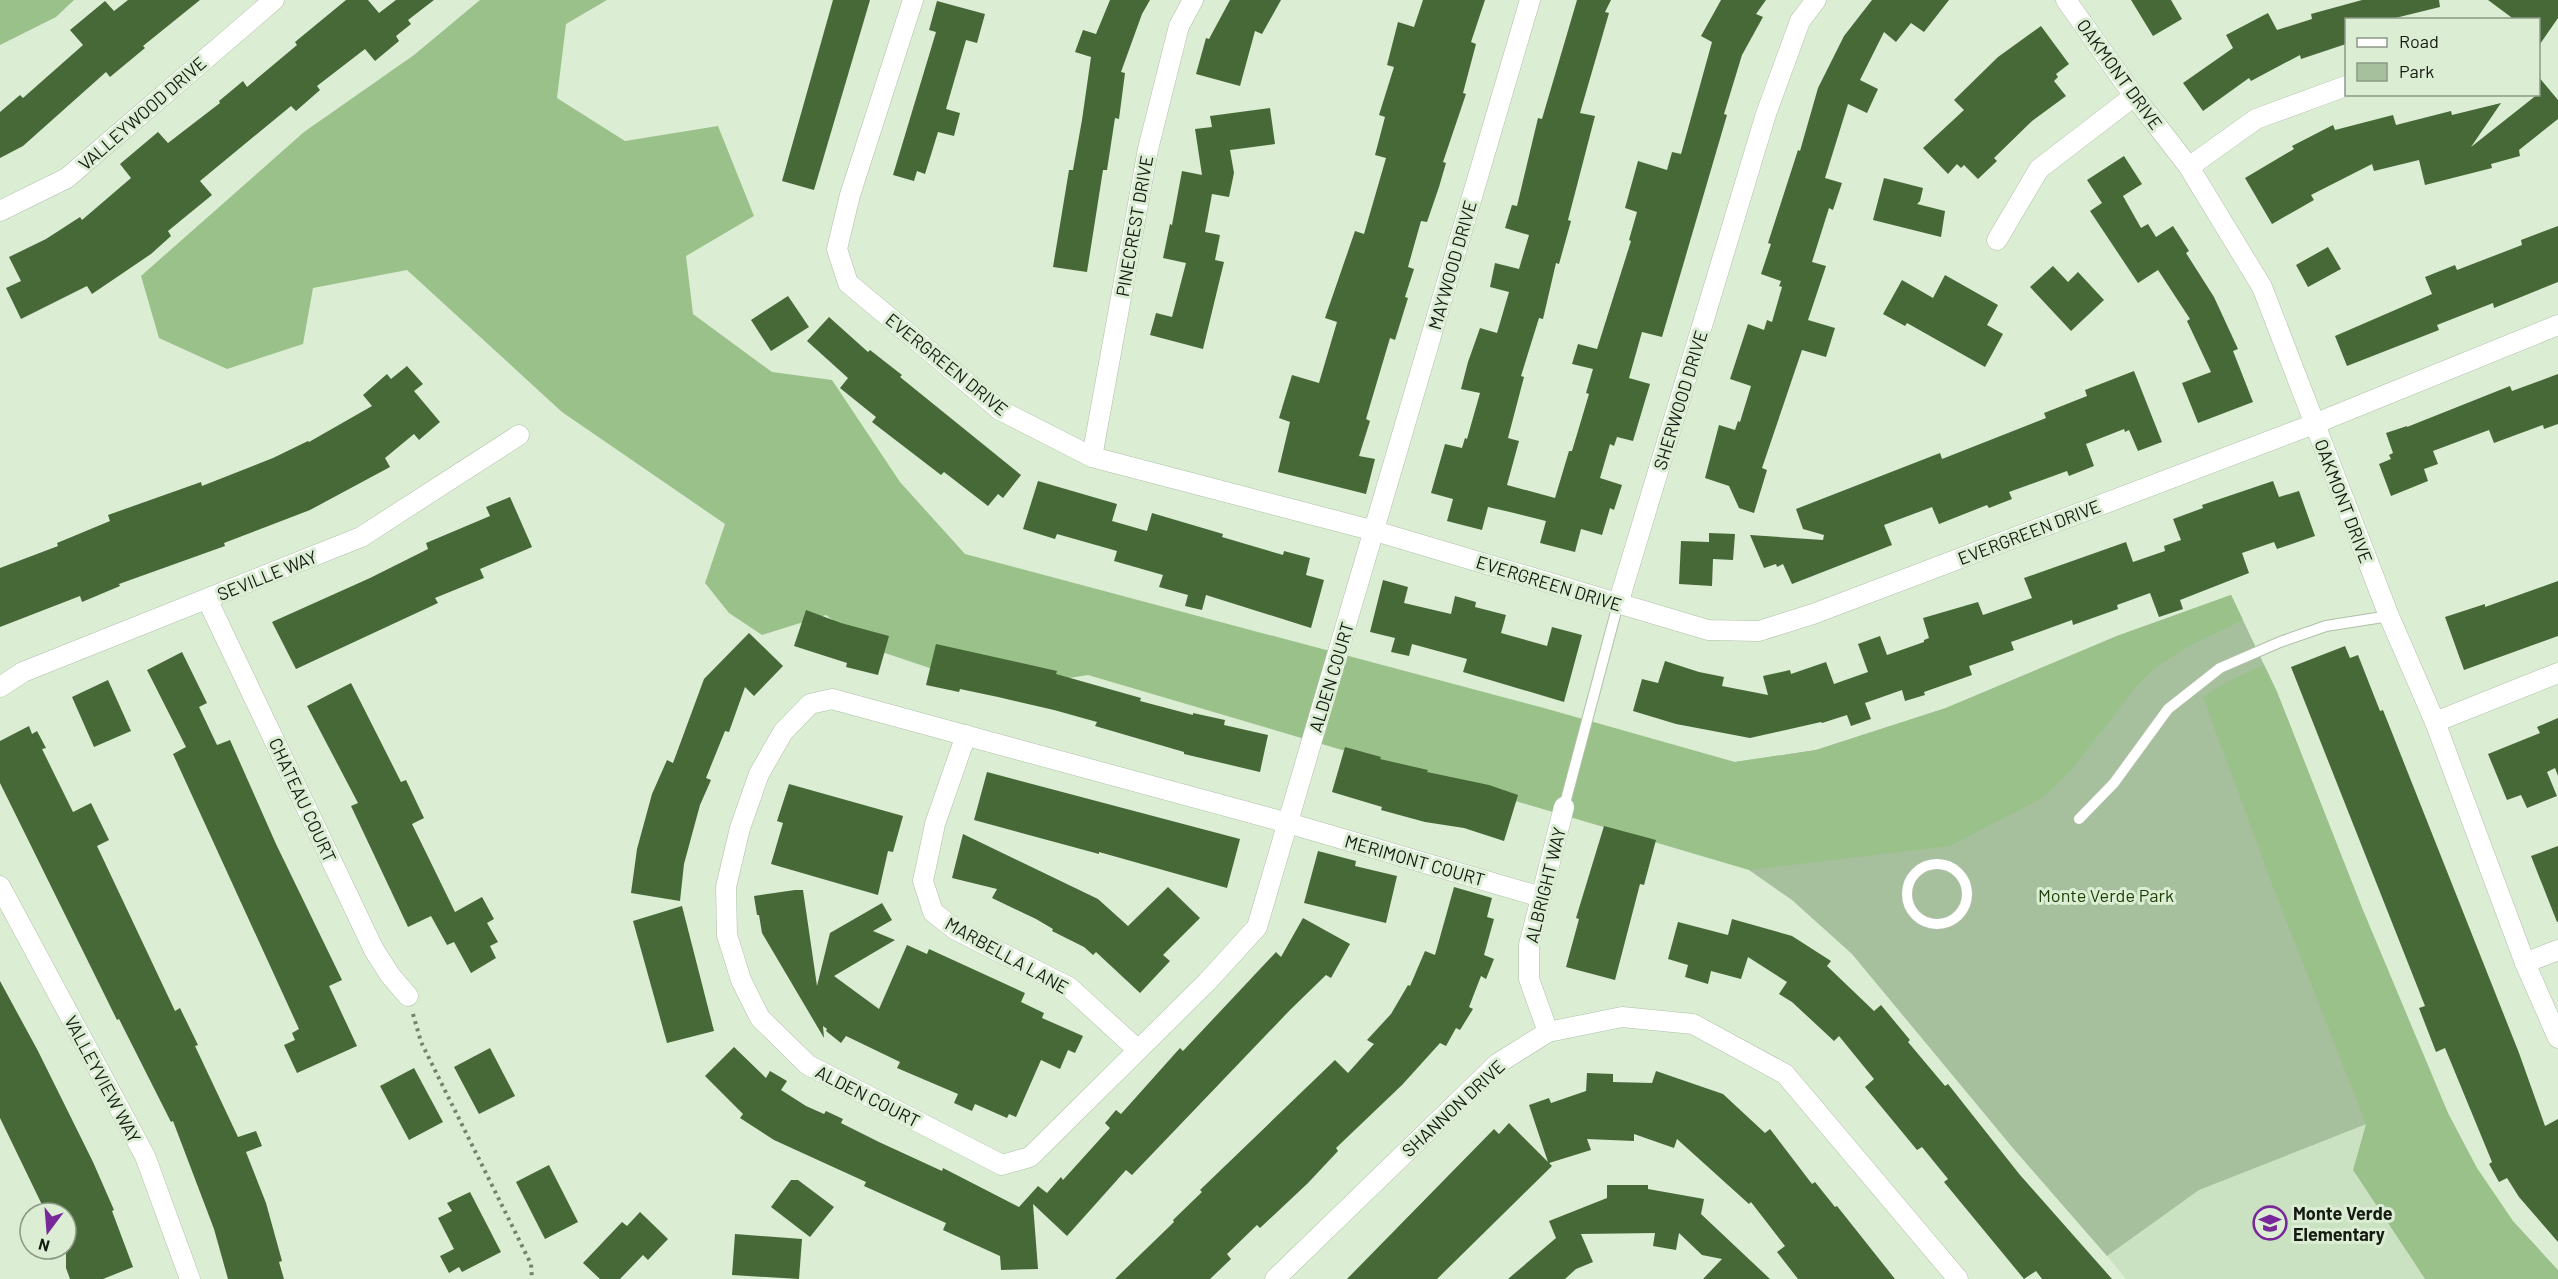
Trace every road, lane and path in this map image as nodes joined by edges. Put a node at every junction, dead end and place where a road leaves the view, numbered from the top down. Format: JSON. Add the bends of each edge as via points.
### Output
{"nodes":[{"id":1,"x":274,"y":0,"type":"edge"},
{"id":2,"x":913,"y":0,"type":"edge"},
{"id":3,"x":1193,"y":0,"type":"edge"},
{"id":4,"x":1530,"y":0,"type":"edge"},
{"id":5,"x":1816,"y":0,"type":"edge"},
{"id":6,"x":2066,"y":0,"type":"edge"},
{"id":7,"x":2345,"y":86,"type":"edge"},
{"id":8,"x":2134,"y":96,"type":"junction"},
{"id":9,"x":2189,"y":167,"type":"junction"},
{"id":10,"x":0,"y":211,"type":"edge"},
{"id":11,"x":1997,"y":240,"type":"dead end"},
{"id":12,"x":2558,"y":325,"type":"edge"},
{"id":13,"x":2314,"y":424,"type":"junction"},
{"id":14,"x":519,"y":435,"type":"dead end"},
{"id":15,"x":1092,"y":457,"type":"junction"},
{"id":16,"x":1375,"y":531,"type":"junction"},
{"id":17,"x":207,"y":599,"type":"junction"},
{"id":18,"x":1618,"y":604,"type":"junction"},
{"id":19,"x":2389,"y":616,"type":"junction"},
{"id":20,"x":2558,"y":672,"type":"edge"},
{"id":21,"x":0,"y":687,"type":"edge"},
{"id":22,"x":2435,"y":722,"type":"junction"},
{"id":23,"x":966,"y":735,"type":"junction"},
{"id":24,"x":1564,"y":807,"type":"joint"},
{"id":25,"x":2079,"y":819,"type":"dead end"},
{"id":26,"x":1288,"y":823,"type":"junction"},
{"id":27,"x":1930,"y":865,"type":"joint"},
{"id":28,"x":0,"y":886,"type":"edge"},
{"id":29,"x":1541,"y":897,"type":"junction"},
{"id":30,"x":2558,"y":950,"type":"edge"},
{"id":31,"x":2525,"y":963,"type":"junction"},
{"id":32,"x":408,"y":996,"type":"joint"},
{"id":33,"x":1548,"y":1032,"type":"junction"},
{"id":34,"x":2558,"y":1038,"type":"edge"},
{"id":35,"x":1138,"y":1050,"type":"junction"},
{"id":36,"x":190,"y":1279,"type":"edge"},
{"id":37,"x":532,"y":1279,"type":"edge"},
{"id":38,"x":1275,"y":1279,"type":"edge"},
{"id":39,"x":1958,"y":1279,"type":"edge"}],
"edges":[{"from":1,"to":10,"type":"street","name":"VALLEYWOOD DRIVE","via":[[67,178]]},
{"from":2,"to":15,"type":"street","name":"EVERGREEN DRIVE","via":[[850,195],[837,249],[848,283],[1000,410]]},
{"from":3,"to":15,"type":"street","name":"PINECREST DRIVE","via":[[1179,26],[1148,149]]},
{"from":4,"to":16,"type":"street","name":"MAYWOOD DRIVE"},
{"from":5,"to":18,"type":"street","name":"SHERWOOD DRIVE","via":[[1800,21],[1766,114]]},
{"from":6,"to":8,"type":"street","name":"OAKMONT DRIVE"},
{"from":7,"to":9,"type":"street","via":[[2256,119]]},
{"from":8,"to":9,"type":"street","name":"OAKMONT DRIVE"},
{"from":8,"to":11,"type":"street","via":[[2039,169]]},
{"from":9,"to":13,"type":"street","name":"OAKMONT DRIVE","via":[[2262,287]]},
{"from":12,"to":13,"type":"street","name":"EVERGREEN DRIVE"},
{"from":13,"to":18,"type":"street","name":"EVERGREEN DRIVE","via":[[1759,631],[1708,630]]},
{"from":13,"to":19,"type":"street","name":"OAKMONT DRIVE"},
{"from":14,"to":17,"type":"street","name":"SEVILLE WAY","via":[[361,537]]},
{"from":15,"to":16,"type":"street","name":"EVERGREEN DRIVE"},
{"from":16,"to":18,"type":"street","name":"EVERGREEN DRIVE"},
{"from":16,"to":26,"type":"street","name":"ALDEN COURT"},
{"from":17,"to":21,"type":"street","name":"SEVILLE WAY","via":[[23,672]]},
{"from":17,"to":32,"type":"street","name":"CHATEAU COURT","via":[[374,950]]},
{"from":18,"to":24,"type":"lane","name":"SHERWOOD DRIVE"},
{"from":19,"to":22,"type":"street","name":"OAKMONT DRIVE"},
{"from":19,"to":25,"type":"lane","via":[[2326,626],[2220,668],[2168,709],[2114,783]]},
{"from":20,"to":22,"type":"street"},
{"from":22,"to":31,"type":"street","name":"OAKMONT DRIVE"},
{"from":23,"to":26,"type":"street","name":"ALDEN COURT"},
{"from":23,"to":35,"type":"street","name":"MARBELLA LANE","via":[[935,824],[923,881],[933,912],[956,930],[1069,987]]},
{"from":23,"to":35,"type":"street","name":"ALDEN COURT","via":[[832,699],[810,704],[783,732],[759,774],[740,828],[726,887],[727,934],[741,980],[760,1018],[808,1065],[1002,1165],[1030,1157]]},
{"from":24,"to":29,"type":"street","name":"ALBRIGHT WAY"},
{"from":26,"to":29,"type":"street","name":"MERIMONT COURT"},
{"from":26,"to":35,"type":"street","name":"ALDEN COURT","via":[[1257,927]]},
{"from":27,"to":27,"type":"lane","via":[[1957,871],[1966,888],[1964,908],[1940,924],[1920,918],[1908,903],[1909,883]]},
{"from":28,"to":36,"type":"street","name":"VALLEYVIEW WAY","via":[[145,1156]]},
{"from":29,"to":33,"type":"street","name":"ALBRIGHT WAY","via":[[1529,945],[1529,979]]},
{"from":30,"to":31,"type":"street"},
{"from":31,"to":34,"type":"street","name":"OAKMONT DRIVE"},
{"from":32,"to":37,"type":"path","via":[[421,1042],[531,1264]]},
{"from":33,"to":38,"type":"street","name":"SHANNON DRIVE","via":[[1497,1064]]},
{"from":33,"to":39,"type":"street","name":"SHANNON DRIVE","via":[[1622,1017],[1693,1024],[1785,1074]]}]}
